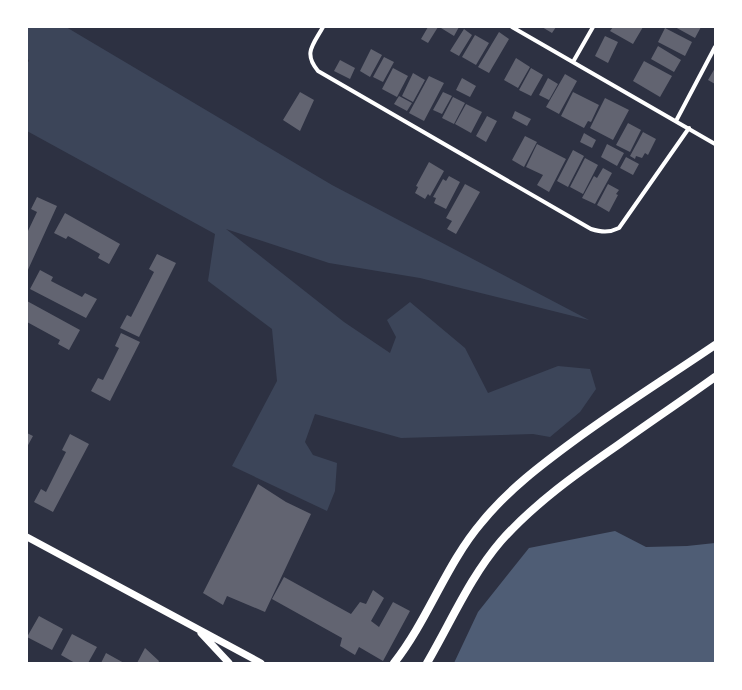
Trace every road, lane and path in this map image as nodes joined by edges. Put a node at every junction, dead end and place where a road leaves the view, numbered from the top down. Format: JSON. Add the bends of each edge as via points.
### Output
{"nodes":[{"id":1,"x":323,"y":27,"type":"edge"},
{"id":2,"x":512,"y":27,"type":"edge"},
{"id":3,"x":593,"y":27,"type":"edge"},
{"id":4,"x":715,"y":47,"type":"edge"},
{"id":5,"x":573,"y":62,"type":"junction"},
{"id":6,"x":676,"y":121,"type":"junction"},
{"id":7,"x":689,"y":128,"type":"junction"},
{"id":8,"x":715,"y":144,"type":"edge"},
{"id":9,"x":715,"y":346,"type":"edge"},
{"id":10,"x":715,"y":377,"type":"edge"},
{"id":11,"x":27,"y":536,"type":"edge"},
{"id":12,"x":197,"y":629,"type":"junction"},
{"id":13,"x":229,"y":663,"type":"edge"},
{"id":14,"x":261,"y":663,"type":"edge"},
{"id":15,"x":394,"y":663,"type":"edge"},
{"id":16,"x":427,"y":663,"type":"edge"}],
"edges":[{"from":1,"to":7,"type":"street","via":[[310,55],[312,64],[318,71],[597,231],[612,231],[619,228]]},
{"from":2,"to":5,"type":"street"},
{"from":3,"to":5,"type":"street"},
{"from":4,"to":6,"type":"street"},
{"from":5,"to":6,"type":"street"},
{"from":6,"to":7,"type":"street"},
{"from":7,"to":8,"type":"street"},
{"from":9,"to":15,"type":"main road","via":[[605,418],[530,474],[507,495],[472,534]]},
{"from":10,"to":16,"type":"main road","via":[[559,487],[518,523],[500,542],[472,582]]},
{"from":11,"to":12,"type":"street"},
{"from":12,"to":13,"type":"street"},
{"from":12,"to":14,"type":"street"}]}
